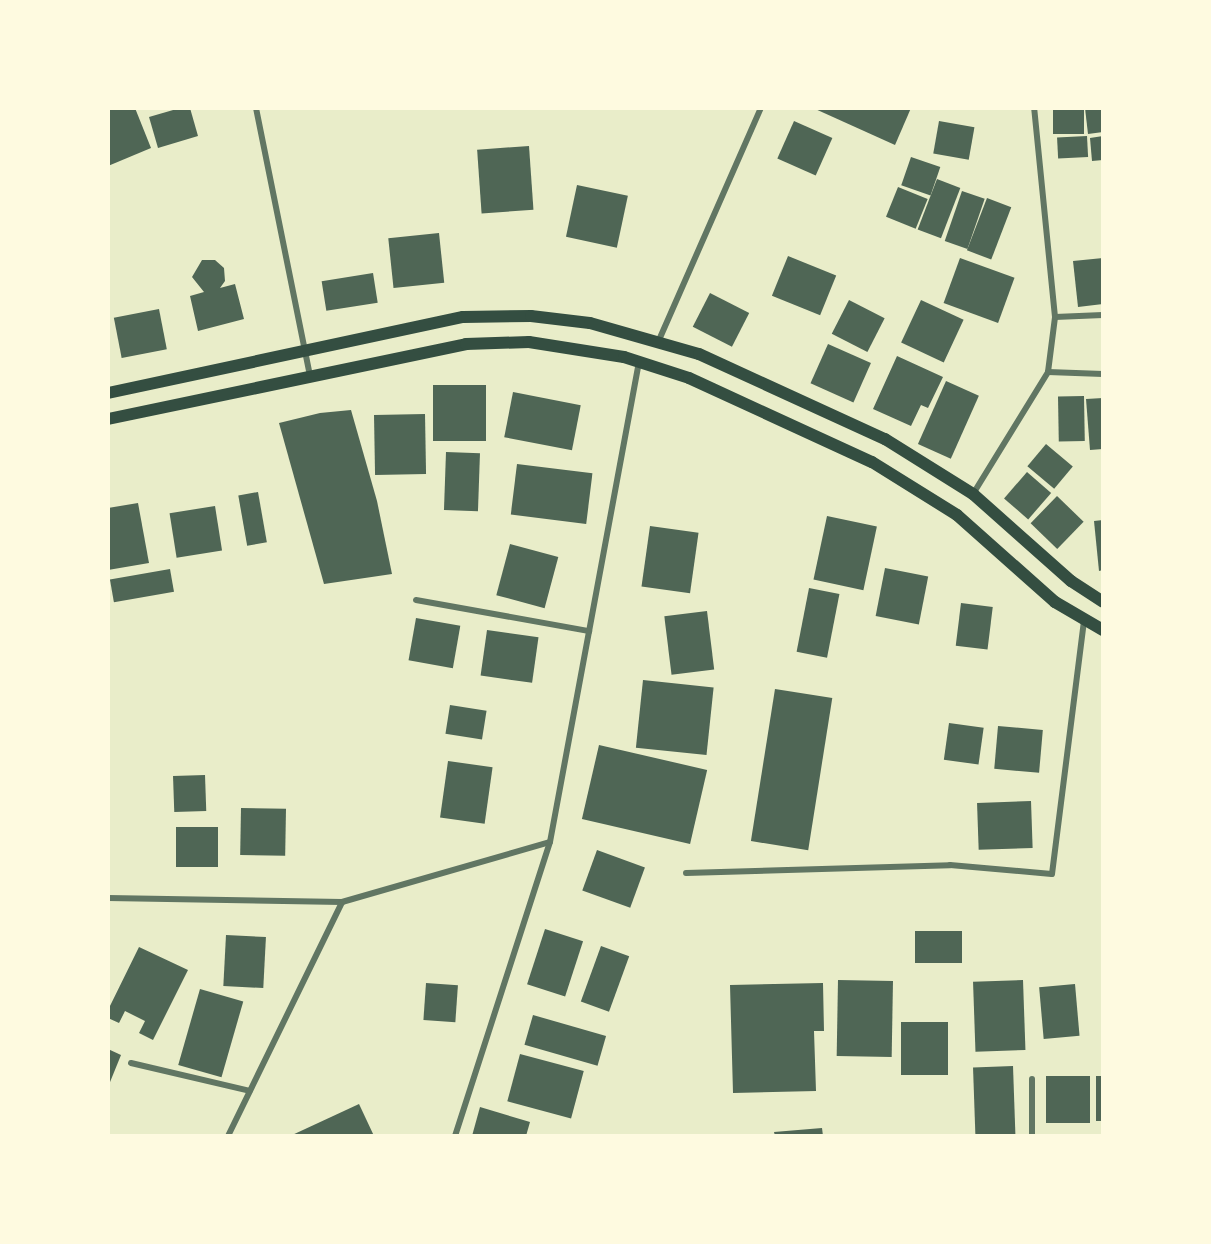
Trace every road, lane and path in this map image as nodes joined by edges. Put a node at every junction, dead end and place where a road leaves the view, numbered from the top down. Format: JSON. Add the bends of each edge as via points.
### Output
{"nodes":[{"id":1,"x":256,"y":108,"type":"edge"},
{"id":2,"x":761,"y":108,"type":"edge"},
{"id":3,"x":1034,"y":108,"type":"edge"},
{"id":4,"x":1103,"y":315,"type":"edge"},
{"id":5,"x":1055,"y":317,"type":"junction"},
{"id":6,"x":659,"y":340,"type":"junction"},
{"id":7,"x":305,"y":349,"type":"junction"},
{"id":8,"x":639,"y":362,"type":"junction"},
{"id":9,"x":1048,"y":372,"type":"junction"},
{"id":10,"x":1103,"y":374,"type":"edge"},
{"id":11,"x":310,"y":375,"type":"junction"},
{"id":12,"x":108,"y":393,"type":"edge"},
{"id":13,"x":108,"y":419,"type":"edge"},
{"id":14,"x":973,"y":494,"type":"junction"},
{"id":15,"x":416,"y":600,"type":"dead end"},
{"id":16,"x":1103,"y":602,"type":"edge"},
{"id":17,"x":1084,"y":621,"type":"junction"},
{"id":18,"x":1103,"y":630,"type":"edge"},
{"id":19,"x":589,"y":631,"type":"junction"},
{"id":20,"x":550,"y":842,"type":"junction"},
{"id":21,"x":686,"y":873,"type":"dead end"},
{"id":22,"x":108,"y":898,"type":"edge"},
{"id":23,"x":342,"y":902,"type":"junction"},
{"id":24,"x":131,"y":1063,"type":"dead end"},
{"id":25,"x":1032,"y":1079,"type":"dead end"},
{"id":26,"x":250,"y":1091,"type":"junction"},
{"id":27,"x":228,"y":1136,"type":"edge"},
{"id":28,"x":455,"y":1136,"type":"edge"},
{"id":29,"x":1032,"y":1136,"type":"edge"}],
"edges":[{"from":1,"to":7,"type":"street"},
{"from":2,"to":6,"type":"street"},
{"from":3,"to":5,"type":"street"},
{"from":4,"to":5,"type":"street"},
{"from":5,"to":9,"type":"street"},
{"from":6,"to":7,"type":"main road","via":[[590,323],[497,316],[463,317]]},
{"from":6,"to":14,"type":"main road","via":[[699,354],[885,439]]},
{"from":7,"to":11,"type":"street"},
{"from":7,"to":12,"type":"main road"},
{"from":8,"to":11,"type":"main road","via":[[585,349],[529,342],[466,344]]},
{"from":8,"to":17,"type":"main road","via":[[689,378],[872,462],[957,515],[1055,602]]},
{"from":8,"to":19,"type":"street"},
{"from":9,"to":10,"type":"street"},
{"from":9,"to":14,"type":"street"},
{"from":11,"to":13,"type":"main road"},
{"from":14,"to":16,"type":"main road","via":[[1071,581]]},
{"from":15,"to":19,"type":"street"},
{"from":17,"to":18,"type":"main road"},
{"from":17,"to":21,"type":"street","via":[[1052,874],[950,865]]},
{"from":19,"to":20,"type":"street"},
{"from":20,"to":23,"type":"street"},
{"from":20,"to":28,"type":"street"},
{"from":22,"to":23,"type":"street"},
{"from":23,"to":26,"type":"street"},
{"from":24,"to":26,"type":"street"},
{"from":25,"to":29,"type":"street"},
{"from":26,"to":27,"type":"street"}]}
